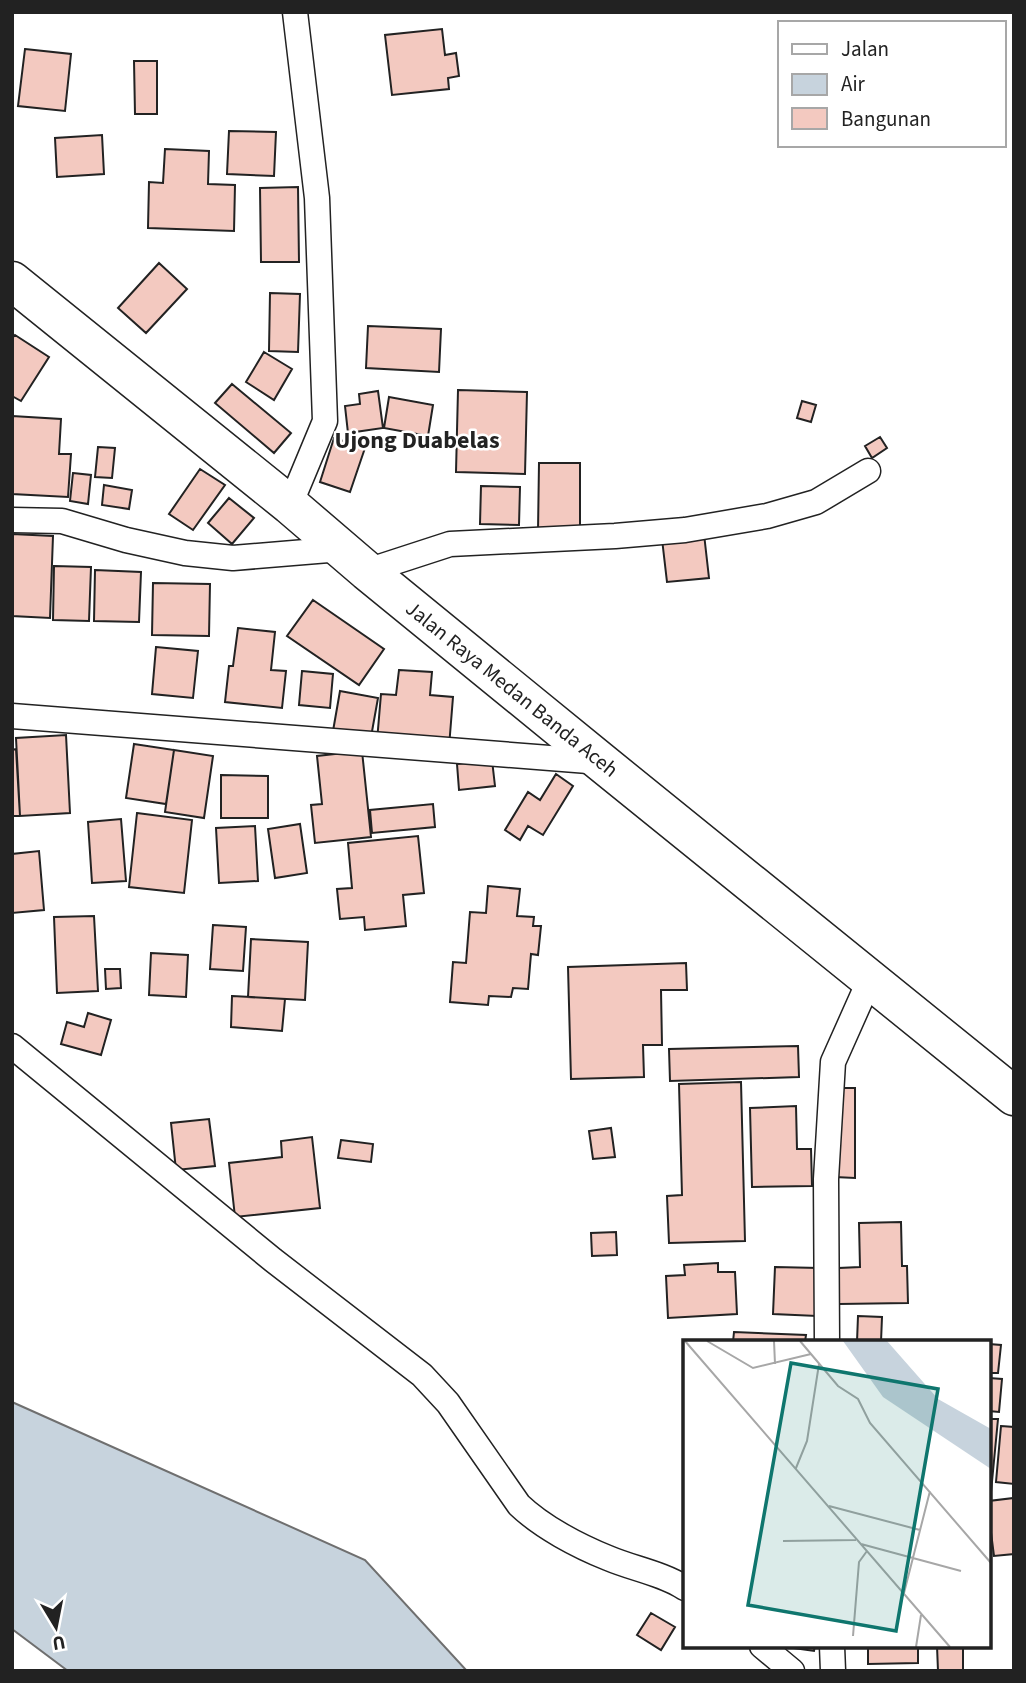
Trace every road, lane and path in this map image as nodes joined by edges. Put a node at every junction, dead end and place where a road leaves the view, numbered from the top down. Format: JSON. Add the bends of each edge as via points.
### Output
{"nodes":[{"id":1,"x":295,"y":12,"type":"edge"},
{"id":2,"x":12,"y":281,"type":"edge"},
{"id":3,"x":868,"y":471,"type":"dead end"},
{"id":4,"x":290,"y":505,"type":"junction"},
{"id":5,"x":12,"y":520,"type":"edge"},
{"id":6,"x":354,"y":560,"type":"junction"},
{"id":7,"x":12,"y":716,"type":"edge"},
{"id":8,"x":601,"y":762,"type":"junction"},
{"id":9,"x":870,"y":979,"type":"junction"},
{"id":10,"x":12,"y":1046,"type":"edge"},
{"id":11,"x":1014,"y":1096,"type":"edge"},
{"id":12,"x":827,"y":1340,"type":"edge"},
{"id":13,"x":683,"y":1587,"type":"edge"},
{"id":14,"x":764,"y":1648,"type":"edge"},
{"id":15,"x":832,"y":1648,"type":"edge"},
{"id":16,"x":792,"y":1671,"type":"edge"},
{"id":17,"x":833,"y":1671,"type":"edge"}],
"edges":[{"from":1,"to":4,"type":"street","via":[[317,198],[325,421]]},
{"from":2,"to":4,"type":"highway","name":"Jalan Raya Medan Banda Aceh"},
{"from":3,"to":6,"type":"street","via":[[816,502],[766,516],[685,530],[450,544]]},
{"from":4,"to":6,"type":"highway","name":"Jalan Raya Medan Banda Aceh"},
{"from":5,"to":6,"type":"street","via":[[62,521],[186,553]]},
{"from":6,"to":8,"type":"highway","name":"Jalan Raya Medan Banda Aceh"},
{"from":7,"to":8,"type":"street"},
{"from":8,"to":9,"type":"highway","name":"Jalan Raya Medan Banda Aceh"},
{"from":9,"to":11,"type":"highway","name":"Jalan Raya Medan Banda Aceh"},
{"from":9,"to":12,"type":"street","via":[[834,1062],[826,1179]]},
{"from":10,"to":13,"type":"street","via":[[273,1260],[422,1375],[448,1403],[532,1518],[609,1558]]},
{"from":14,"to":16,"type":"street"},
{"from":15,"to":17,"type":"street"}]}
